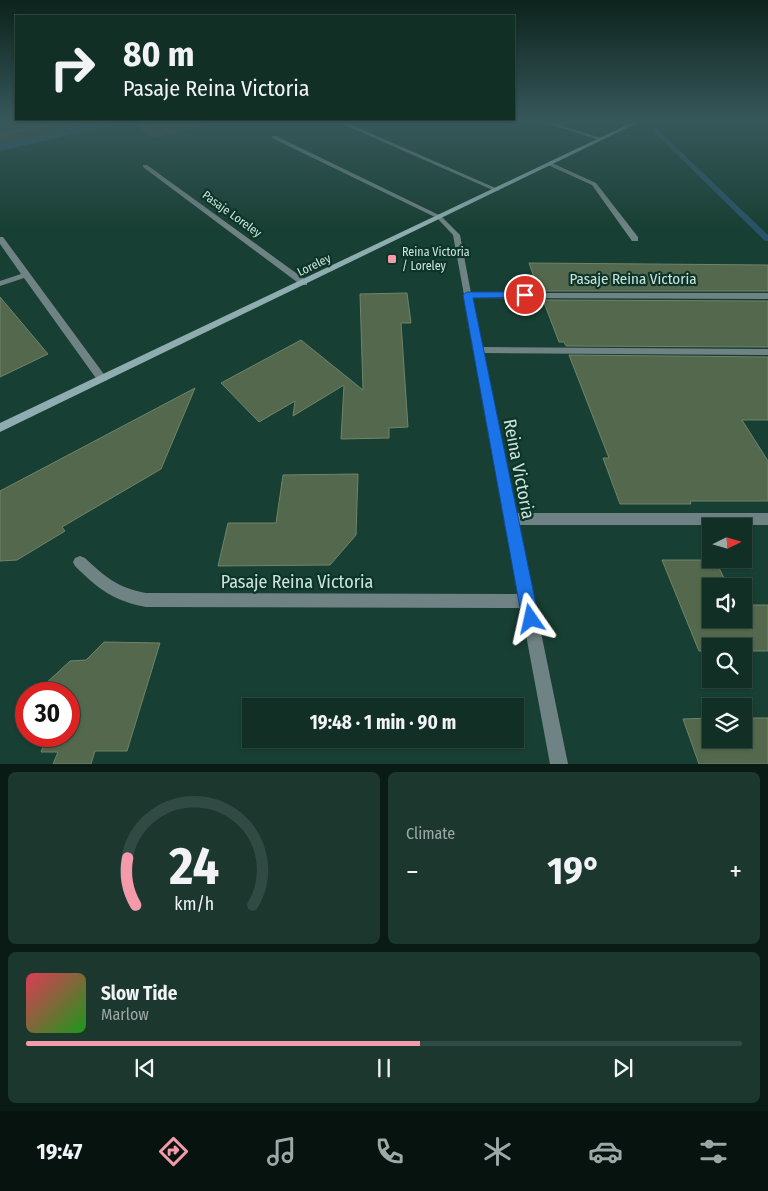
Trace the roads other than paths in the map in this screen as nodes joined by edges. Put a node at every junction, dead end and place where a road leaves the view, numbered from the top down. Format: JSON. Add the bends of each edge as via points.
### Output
{"nodes":[{"id":1,"x":317,"y":158,"type":"edge"},
{"id":2,"x":422,"y":158,"type":"edge"},
{"id":3,"x":563,"y":158,"type":"edge"},
{"id":4,"x":550,"y":164,"type":"junction"},
{"id":5,"x":144,"y":166,"type":"dead end"},
{"id":6,"x":497,"y":190,"type":"junction"},
{"id":7,"x":439,"y":217,"type":"junction"},
{"id":8,"x":635,"y":239,"type":"dead end"},
{"id":9,"x":2,"y":244,"type":"edge"},
{"id":10,"x":26,"y":275,"type":"junction"},
{"id":11,"x":304,"y":283,"type":"junction"},
{"id":12,"x":0,"y":284,"type":"edge"},
{"id":13,"x":467,"y":295,"type":"junction"},
{"id":14,"x":768,"y":296,"type":"edge"},
{"id":15,"x":478,"y":350,"type":"junction"},
{"id":16,"x":768,"y":352,"type":"edge"},
{"id":17,"x":102,"y":379,"type":"junction"},
{"id":18,"x":0,"y":428,"type":"edge"},
{"id":19,"x":511,"y":519,"type":"junction"},
{"id":20,"x":768,"y":519,"type":"edge"},
{"id":21,"x":80,"y":562,"type":"dead end"},
{"id":22,"x":527,"y":601,"type":"junction"},
{"id":23,"x":559,"y":764,"type":"edge"}],
"edges":[{"from":1,"to":7,"type":"street"},
{"from":2,"to":6,"type":"street"},
{"from":3,"to":4,"type":"main road","name":"Loreley"},
{"from":4,"to":6,"type":"main road","name":"Loreley"},
{"from":4,"to":8,"type":"street","via":[[594,184]]},
{"from":5,"to":11,"type":"street","name":"Pasaje Loreley"},
{"from":6,"to":7,"type":"main road","name":"Loreley"},
{"from":7,"to":11,"type":"main road","name":"Loreley"},
{"from":7,"to":13,"type":"street","name":"Reina Victoria","via":[[456,235]]},
{"from":9,"to":10,"type":"street"},
{"from":10,"to":12,"type":"street"},
{"from":10,"to":17,"type":"street"},
{"from":11,"to":17,"type":"main road","name":"Loreley"},
{"from":13,"to":14,"type":"street","name":"Pasaje Reina Victoria"},
{"from":13,"to":15,"type":"street","name":"Reina Victoria"},
{"from":15,"to":16,"type":"street"},
{"from":15,"to":19,"type":"street","name":"Reina Victoria"},
{"from":17,"to":18,"type":"main road","name":"Loreley"},
{"from":19,"to":20,"type":"street"},
{"from":19,"to":22,"type":"street","name":"Reina Victoria"},
{"from":21,"to":22,"type":"street","name":"Pasaje Reina Victoria","via":[[107,588],[126,597],[146,600]]},
{"from":22,"to":23,"type":"street","name":"Reina Victoria"}]}
